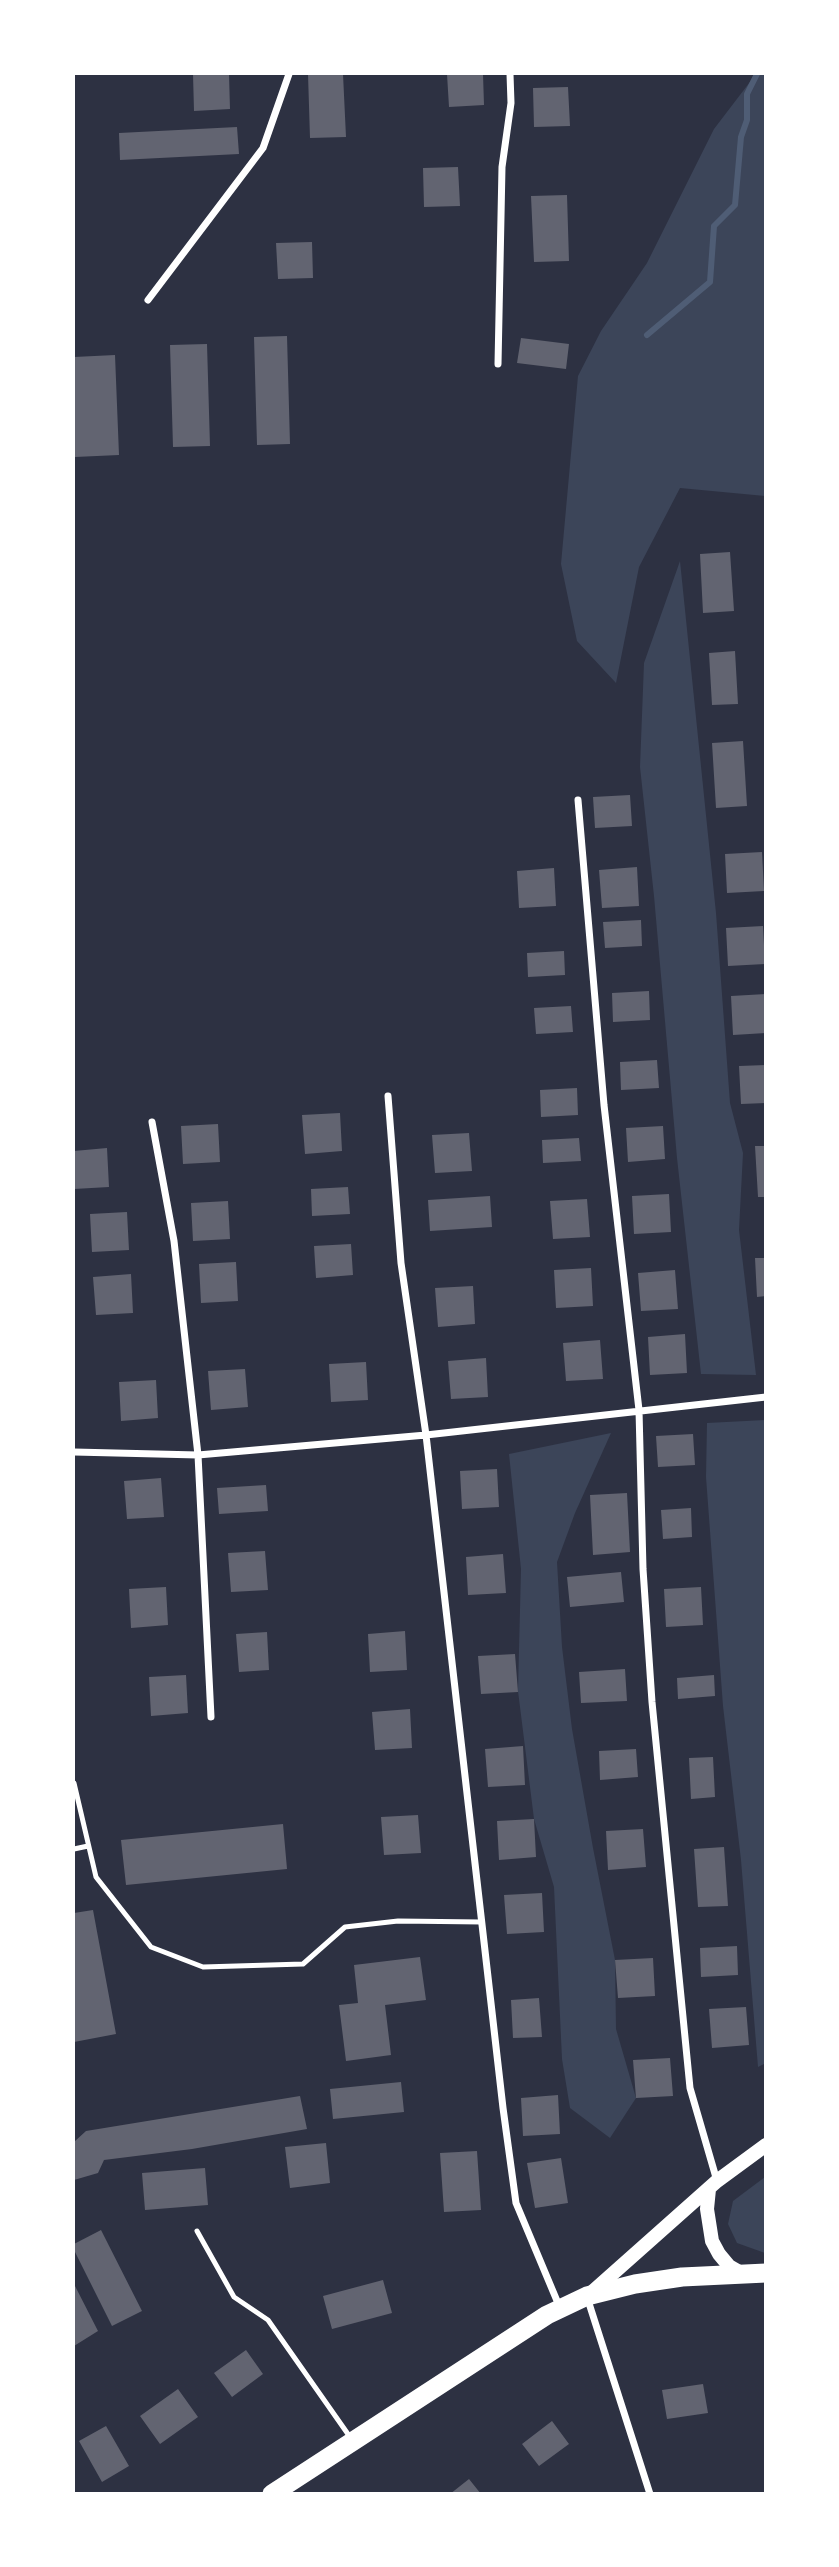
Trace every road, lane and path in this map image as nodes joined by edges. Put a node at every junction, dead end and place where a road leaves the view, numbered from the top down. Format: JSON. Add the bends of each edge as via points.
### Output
{"nodes":[{"id":1,"x":289,"y":74,"type":"edge"},
{"id":2,"x":510,"y":74,"type":"edge"},
{"id":3,"x":148,"y":300,"type":"dead end"},
{"id":4,"x":498,"y":364,"type":"dead end"},
{"id":5,"x":578,"y":800,"type":"dead end"},
{"id":6,"x":387,"y":1096,"type":"dead end"},
{"id":7,"x":152,"y":1122,"type":"dead end"},
{"id":8,"x":765,"y":1397,"type":"edge"},
{"id":9,"x":639,"y":1410,"type":"junction"},
{"id":10,"x":426,"y":1435,"type":"junction"},
{"id":11,"x":74,"y":1452,"type":"edge"},
{"id":12,"x":198,"y":1455,"type":"junction"},
{"id":13,"x":211,"y":1717,"type":"dead end"},
{"id":14,"x":74,"y":1783,"type":"edge"},
{"id":15,"x":88,"y":1846,"type":"junction"},
{"id":16,"x":74,"y":1849,"type":"edge"},
{"id":17,"x":482,"y":1922,"type":"junction"},
{"id":18,"x":765,"y":2145,"type":"edge"},
{"id":19,"x":713,"y":2185,"type":"junction"},
{"id":20,"x":197,"y":2231,"type":"dead end"},
{"id":21,"x":765,"y":2273,"type":"edge"},
{"id":22,"x":745,"y":2274,"type":"junction"},
{"id":23,"x":587,"y":2296,"type":"junction"},
{"id":24,"x":560,"y":2309,"type":"junction"},
{"id":25,"x":353,"y":2441,"type":"junction"},
{"id":26,"x":272,"y":2494,"type":"edge"},
{"id":27,"x":650,"y":2494,"type":"edge"}],
"edges":[{"from":1,"to":3,"type":"street","via":[[263,148]]},
{"from":2,"to":4,"type":"street","via":[[502,167]]},
{"from":5,"to":9,"type":"street","via":[[604,1105]]},
{"from":6,"to":10,"type":"street","via":[[401,1263]]},
{"from":7,"to":12,"type":"street","via":[[174,1241]]},
{"from":8,"to":9,"type":"street"},
{"from":9,"to":10,"type":"street"},
{"from":9,"to":19,"type":"street","via":[[652,1702],[690,2088]]},
{"from":10,"to":12,"type":"street"},
{"from":10,"to":17,"type":"street"},
{"from":11,"to":12,"type":"street"},
{"from":12,"to":13,"type":"street"},
{"from":14,"to":15,"type":"lane"},
{"from":15,"to":16,"type":"lane"},
{"from":15,"to":17,"type":"lane","via":[[96,1877],[151,1947],[204,1967],[303,1964],[345,1927],[398,1921]]},
{"from":17,"to":24,"type":"street","via":[[516,2203]]},
{"from":18,"to":19,"type":"main road"},
{"from":19,"to":22,"type":"main road","via":[[707,2208],[712,2241],[729,2266]]},
{"from":19,"to":23,"type":"main road"},
{"from":20,"to":25,"type":"lane","via":[[234,2297],[268,2320]]},
{"from":21,"to":22,"type":"highway"},
{"from":22,"to":23,"type":"highway","via":[[682,2277]]},
{"from":23,"to":24,"type":"highway"},
{"from":23,"to":27,"type":"street"},
{"from":24,"to":25,"type":"highway"},
{"from":25,"to":26,"type":"highway"}]}
